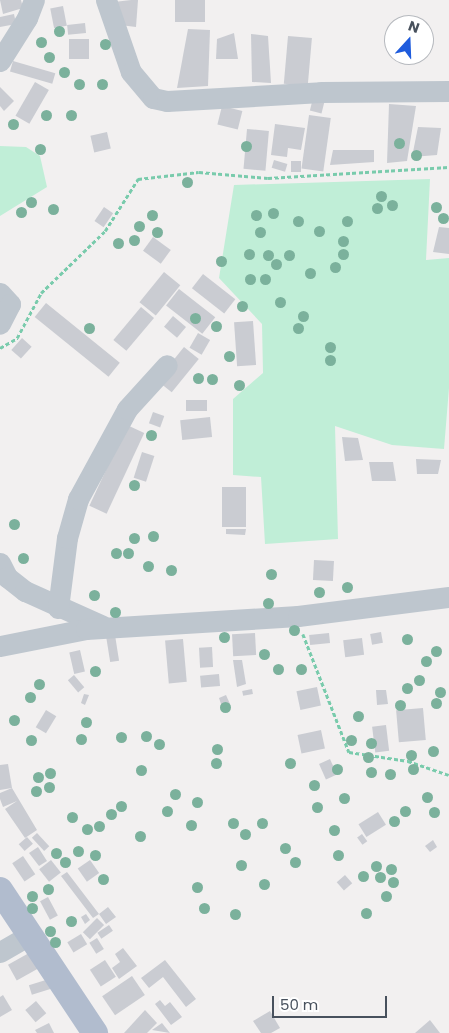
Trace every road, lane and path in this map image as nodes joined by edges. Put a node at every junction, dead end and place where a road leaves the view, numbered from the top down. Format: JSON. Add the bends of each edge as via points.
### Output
{"nodes":[{"id":1,"x":38,"y":0,"type":"edge"},
{"id":2,"x":106,"y":0,"type":"edge"},
{"id":3,"x":0,"y":61,"type":"edge"},
{"id":4,"x":449,"y":90,"type":"edge"},
{"id":5,"x":449,"y":167,"type":"edge"},
{"id":6,"x":0,"y":294,"type":"edge"},
{"id":7,"x":0,"y":324,"type":"edge"},
{"id":8,"x":0,"y":348,"type":"edge"},
{"id":9,"x":167,"y":365,"type":"dead end"},
{"id":10,"x":0,"y":563,"type":"edge"},
{"id":11,"x":449,"y":597,"type":"edge"},
{"id":12,"x":58,"y":608,"type":"junction"},
{"id":13,"x":298,"y":616,"type":"junction"},
{"id":14,"x":106,"y":627,"type":"junction"},
{"id":15,"x":0,"y":646,"type":"edge"},
{"id":16,"x":449,"y":775,"type":"edge"},
{"id":17,"x":0,"y":890,"type":"edge"},
{"id":18,"x":31,"y":934,"type":"junction"},
{"id":19,"x":0,"y":952,"type":"edge"},
{"id":20,"x":95,"y":1033,"type":"edge"}],
"edges":[{"from":1,"to":3,"type":"street"},
{"from":2,"to":4,"type":"street","via":[[132,72],[153,98],[167,101],[321,92]]},
{"from":5,"to":8,"type":"path","via":[[268,178],[199,172],[138,179],[105,232],[41,293],[17,338]]},
{"from":6,"to":7,"type":"street","via":[[10,304]]},
{"from":9,"to":12,"type":"street","via":[[127,409],[78,499],[67,538]]},
{"from":10,"to":12,"type":"street","via":[[16,585]]},
{"from":11,"to":13,"type":"street"},
{"from":12,"to":14,"type":"street"},
{"from":13,"to":14,"type":"street"},
{"from":13,"to":16,"type":"path","via":[[307,651],[349,752],[408,761]]},
{"from":14,"to":15,"type":"street"},
{"from":17,"to":18,"type":"main road"},
{"from":18,"to":19,"type":"street"},
{"from":18,"to":20,"type":"main road"}]}
